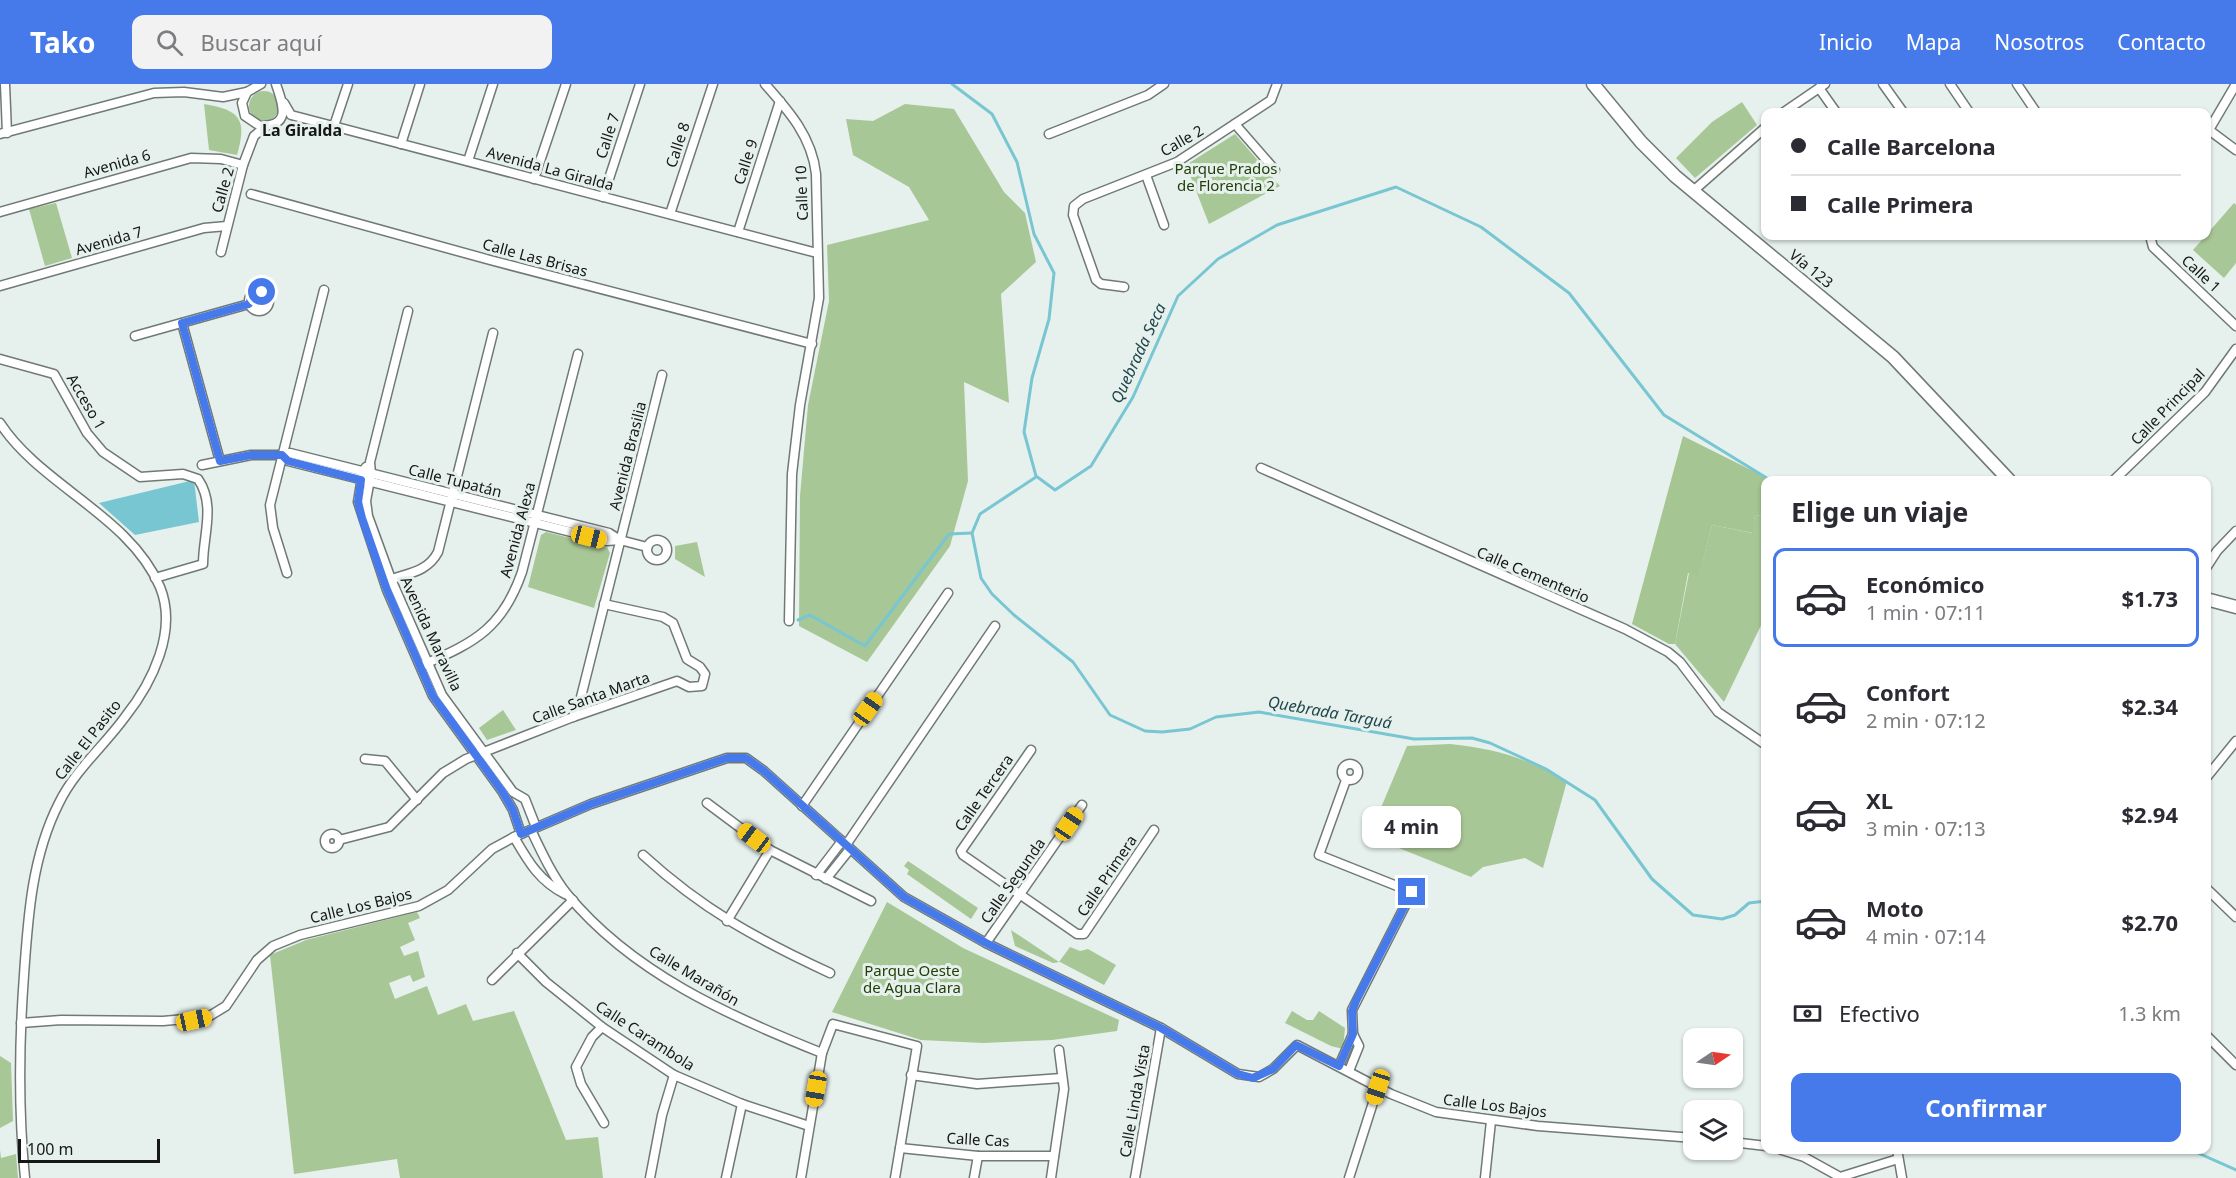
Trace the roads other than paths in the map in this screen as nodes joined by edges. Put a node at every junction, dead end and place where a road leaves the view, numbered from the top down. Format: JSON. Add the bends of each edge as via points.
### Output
{"nodes":[{"id":1,"x":5,"y":84,"type":"edge"},
{"id":2,"x":348,"y":84,"type":"edge"},
{"id":3,"x":420,"y":84,"type":"edge"},
{"id":4,"x":493,"y":84,"type":"edge"},
{"id":5,"x":566,"y":84,"type":"edge"},
{"id":6,"x":640,"y":84,"type":"edge"},
{"id":7,"x":713,"y":84,"type":"edge"},
{"id":8,"x":765,"y":84,"type":"edge"},
{"id":9,"x":1164,"y":84,"type":"edge"},
{"id":10,"x":1277,"y":84,"type":"edge"},
{"id":11,"x":1593,"y":84,"type":"edge"},
{"id":12,"x":1883,"y":84,"type":"edge"},
{"id":13,"x":1950,"y":84,"type":"edge"},
{"id":14,"x":2017,"y":84,"type":"edge"},
{"id":15,"x":2236,"y":84,"type":"edge"},
{"id":16,"x":259,"y":85,"type":"edge"},
{"id":17,"x":1822,"y":86,"type":"edge"},
{"id":18,"x":277,"y":88,"type":"edge"},
{"id":19,"x":247,"y":92,"type":"junction"},
{"id":20,"x":223,"y":97,"type":"junction"},
{"id":21,"x":780,"y":100,"type":"junction"},
{"id":22,"x":284,"y":103,"type":"junction"},
{"id":23,"x":1790,"y":108,"type":"edge"},
{"id":24,"x":1834,"y":108,"type":"edge"},
{"id":25,"x":1899,"y":108,"type":"edge"},
{"id":26,"x":1966,"y":108,"type":"edge"},
{"id":27,"x":2033,"y":108,"type":"edge"},
{"id":28,"x":242,"y":109,"type":"junction"},
{"id":29,"x":291,"y":115,"type":"junction"},
{"id":30,"x":278,"y":120,"type":"junction"},
{"id":31,"x":249,"y":122,"type":"junction"},
{"id":32,"x":1235,"y":124,"type":"junction"},
{"id":33,"x":266,"y":126,"type":"junction"},
{"id":34,"x":334,"y":126,"type":"junction"},
{"id":35,"x":2211,"y":128,"type":"edge"},
{"id":36,"x":1761,"y":131,"type":"edge"},
{"id":37,"x":3,"y":134,"type":"edge"},
{"id":38,"x":1049,"y":134,"type":"dead end"},
{"id":39,"x":2211,"y":135,"type":"edge"},
{"id":40,"x":254,"y":136,"type":"junction"},
{"id":41,"x":401,"y":144,"type":"junction"},
{"id":42,"x":2236,"y":150,"type":"edge"},
{"id":43,"x":468,"y":161,"type":"junction"},
{"id":44,"x":243,"y":165,"type":"junction"},
{"id":45,"x":1275,"y":170,"type":"dead end"},
{"id":46,"x":1146,"y":175,"type":"junction"},
{"id":47,"x":534,"y":179,"type":"junction"},
{"id":48,"x":1692,"y":192,"type":"junction"},
{"id":49,"x":251,"y":194,"type":"dead end"},
{"id":50,"x":603,"y":197,"type":"junction"},
{"id":51,"x":0,"y":212,"type":"edge"},
{"id":52,"x":670,"y":214,"type":"junction"},
{"id":53,"x":1164,"y":225,"type":"dead end"},
{"id":54,"x":227,"y":226,"type":"junction"},
{"id":55,"x":738,"y":232,"type":"junction"},
{"id":56,"x":2151,"y":240,"type":"edge"},
{"id":57,"x":221,"y":252,"type":"dead end"},
{"id":58,"x":817,"y":253,"type":"junction"},
{"id":59,"x":0,"y":286,"type":"edge"},
{"id":60,"x":1124,"y":287,"type":"dead end"},
{"id":61,"x":324,"y":290,"type":"dead end"},
{"id":62,"x":249,"y":304,"type":"dead end"},
{"id":63,"x":408,"y":312,"type":"dead end"},
{"id":64,"x":182,"y":323,"type":"junction"},
{"id":65,"x":2236,"y":326,"type":"edge"},
{"id":66,"x":493,"y":333,"type":"dead end"},
{"id":67,"x":135,"y":336,"type":"dead end"},
{"id":68,"x":812,"y":344,"type":"junction"},
{"id":69,"x":2236,"y":349,"type":"edge"},
{"id":70,"x":578,"y":354,"type":"dead end"},
{"id":71,"x":0,"y":359,"type":"edge"},
{"id":72,"x":662,"y":375,"type":"dead end"},
{"id":73,"x":0,"y":423,"type":"edge"},
{"id":74,"x":282,"y":455,"type":"junction"},
{"id":75,"x":220,"y":461,"type":"junction"},
{"id":76,"x":202,"y":465,"type":"dead end"},
{"id":77,"x":1261,"y":468,"type":"dead end"},
{"id":78,"x":2005,"y":476,"type":"edge"},
{"id":79,"x":2118,"y":476,"type":"edge"},
{"id":80,"x":366,"y":477,"type":"junction"},
{"id":81,"x":452,"y":499,"type":"junction"},
{"id":82,"x":535,"y":519,"type":"junction"},
{"id":83,"x":2236,"y":531,"type":"edge"},
{"id":84,"x":620,"y":540,"type":"junction"},
{"id":85,"x":648,"y":547,"type":"dead end"},
{"id":86,"x":2211,"y":560,"type":"edge"},
{"id":87,"x":287,"y":573,"type":"dead end"},
{"id":88,"x":155,"y":578,"type":"junction"},
{"id":89,"x":387,"y":580,"type":"junction"},
{"id":90,"x":948,"y":593,"type":"dead end"},
{"id":91,"x":2211,"y":600,"type":"edge"},
{"id":92,"x":604,"y":604,"type":"junction"},
{"id":93,"x":2236,"y":607,"type":"edge"},
{"id":94,"x":789,"y":621,"type":"dead end"},
{"id":95,"x":995,"y":626,"type":"dead end"},
{"id":96,"x":424,"y":665,"type":"junction"},
{"id":97,"x":573,"y":717,"type":"junction"},
{"id":98,"x":2236,"y":741,"type":"edge"},
{"id":99,"x":1761,"y":742,"type":"edge"},
{"id":100,"x":1031,"y":750,"type":"dead end"},
{"id":101,"x":480,"y":753,"type":"junction"},
{"id":102,"x":365,"y":759,"type":"dead end"},
{"id":103,"x":2211,"y":772,"type":"edge"},
{"id":104,"x":1346,"y":780,"type":"dead end"},
{"id":105,"x":417,"y":800,"type":"junction"},
{"id":106,"x":707,"y":803,"type":"dead end"},
{"id":107,"x":802,"y":806,"type":"junction"},
{"id":108,"x":1082,"y":806,"type":"dead end"},
{"id":109,"x":533,"y":828,"type":"junction"},
{"id":110,"x":1154,"y":830,"type":"dead end"},
{"id":111,"x":517,"y":835,"type":"junction"},
{"id":112,"x":339,"y":840,"type":"dead end"},
{"id":113,"x":846,"y":845,"type":"junction"},
{"id":114,"x":770,"y":850,"type":"junction"},
{"id":115,"x":643,"y":855,"type":"dead end"},
{"id":116,"x":816,"y":875,"type":"junction"},
{"id":117,"x":826,"y":879,"type":"junction"},
{"id":118,"x":2211,"y":893,"type":"edge"},
{"id":119,"x":1020,"y":896,"type":"junction"},
{"id":120,"x":571,"y":898,"type":"junction"},
{"id":121,"x":871,"y":901,"type":"dead end"},
{"id":122,"x":2236,"y":917,"type":"edge"},
{"id":123,"x":727,"y":921,"type":"junction"},
{"id":124,"x":986,"y":943,"type":"junction"},
{"id":125,"x":517,"y":953,"type":"junction"},
{"id":126,"x":830,"y":973,"type":"dead end"},
{"id":127,"x":492,"y":980,"type":"dead end"},
{"id":128,"x":21,"y":1023,"type":"junction"},
{"id":129,"x":602,"y":1027,"type":"junction"},
{"id":130,"x":1161,"y":1028,"type":"junction"},
{"id":131,"x":1353,"y":1034,"type":"junction"},
{"id":132,"x":2211,"y":1040,"type":"edge"},
{"id":133,"x":1059,"y":1050,"type":"dead end"},
{"id":134,"x":822,"y":1053,"type":"junction"},
{"id":135,"x":2236,"y":1065,"type":"edge"},
{"id":136,"x":1339,"y":1066,"type":"junction"},
{"id":137,"x":1349,"y":1071,"type":"junction"},
{"id":138,"x":674,"y":1075,"type":"junction"},
{"id":139,"x":911,"y":1075,"type":"junction"},
{"id":140,"x":1062,"y":1078,"type":"junction"},
{"id":141,"x":1378,"y":1087,"type":"junction"},
{"id":142,"x":742,"y":1104,"type":"junction"},
{"id":143,"x":1491,"y":1120,"type":"junction"},
{"id":144,"x":604,"y":1123,"type":"dead end"},
{"id":145,"x":809,"y":1126,"type":"junction"},
{"id":146,"x":1683,"y":1137,"type":"edge"},
{"id":147,"x":1743,"y":1143,"type":"edge"},
{"id":148,"x":1761,"y":1145,"type":"edge"},
{"id":149,"x":900,"y":1148,"type":"junction"},
{"id":150,"x":1795,"y":1154,"type":"edge"},
{"id":151,"x":1898,"y":1154,"type":"edge"},
{"id":152,"x":978,"y":1156,"type":"junction"},
{"id":153,"x":1054,"y":1156,"type":"junction"},
{"id":154,"x":1898,"y":1159,"type":"junction"},
{"id":155,"x":26,"y":1178,"type":"edge"},
{"id":156,"x":650,"y":1178,"type":"edge"},
{"id":157,"x":726,"y":1178,"type":"edge"},
{"id":158,"x":801,"y":1178,"type":"edge"},
{"id":159,"x":895,"y":1178,"type":"edge"},
{"id":160,"x":974,"y":1178,"type":"edge"},
{"id":161,"x":1051,"y":1178,"type":"edge"},
{"id":162,"x":1135,"y":1178,"type":"edge"},
{"id":163,"x":1348,"y":1178,"type":"edge"},
{"id":164,"x":1485,"y":1178,"type":"edge"},
{"id":165,"x":1902,"y":1178,"type":"edge"}],
"edges":[{"from":1,"to":37,"type":"street"},
{"from":2,"to":34,"type":"street"},
{"from":3,"to":41,"type":"street"},
{"from":4,"to":43,"type":"street"},
{"from":5,"to":47,"type":"street"},
{"from":6,"to":50,"type":"street","name":"Calle 7"},
{"from":7,"to":52,"type":"street","name":"Calle 8"},
{"from":8,"to":21,"type":"street","name":"Calle 10"},
{"from":9,"to":38,"type":"street","via":[[1148,95]]},
{"from":10,"to":32,"type":"street","name":"Calle 2","via":[[1271,100]]},
{"from":11,"to":48,"type":"main road","name":"Vía 123","via":[[1641,142]]},
{"from":12,"to":25,"type":"street"},
{"from":13,"to":26,"type":"street"},
{"from":14,"to":27,"type":"street"},
{"from":15,"to":35,"type":"street"},
{"from":16,"to":18,"type":"street"},
{"from":16,"to":19,"type":"street"},
{"from":17,"to":23,"type":"street"},
{"from":17,"to":24,"type":"street"},
{"from":18,"to":22,"type":"street"},
{"from":19,"to":20,"type":"street"},
{"from":19,"to":28,"type":"street"},
{"from":20,"to":28,"type":"street"},
{"from":20,"to":37,"type":"street","via":[[154,93]]},
{"from":21,"to":55,"type":"street","name":"Calle 9"},
{"from":21,"to":58,"type":"street","name":"Calle 10","via":[[805,134],[814,159]]},
{"from":22,"to":29,"type":"street"},
{"from":22,"to":30,"type":"street"},
{"from":28,"to":31,"type":"street"},
{"from":29,"to":30,"type":"street"},
{"from":29,"to":34,"type":"street","name":"Avenida La Giralda"},
{"from":30,"to":33,"type":"street"},
{"from":31,"to":33,"type":"street"},
{"from":31,"to":40,"type":"street"},
{"from":32,"to":45,"type":"street"},
{"from":32,"to":46,"type":"street","name":"Calle 2","via":[[1177,162]]},
{"from":33,"to":40,"type":"street"},
{"from":34,"to":41,"type":"street","name":"Avenida La Giralda"},
{"from":36,"to":48,"type":"street"},
{"from":39,"to":42,"type":"street"},
{"from":40,"to":44,"type":"street","name":"Calle 2"},
{"from":41,"to":43,"type":"street","name":"Avenida La Giralda"},
{"from":43,"to":47,"type":"street","name":"Avenida La Giralda"},
{"from":44,"to":51,"type":"street","name":"Avenida 6","via":[[222,159],[191,158]]},
{"from":44,"to":54,"type":"street","name":"Calle 2"},
{"from":46,"to":53,"type":"street"},
{"from":46,"to":60,"type":"street","name":"Calle 2","via":[[1074,206],[1096,280]]},
{"from":47,"to":50,"type":"street","name":"Avenida La Giralda"},
{"from":48,"to":78,"type":"main road","name":"Vía 123","via":[[1893,357]]},
{"from":49,"to":68,"type":"street","name":"Calle Las Brisas"},
{"from":50,"to":52,"type":"street","name":"Avenida La Giralda"},
{"from":52,"to":55,"type":"street","name":"Avenida La Giralda"},
{"from":54,"to":57,"type":"street","name":"Calle 2"},
{"from":54,"to":59,"type":"street","name":"Avenida 7","via":[[204,228]]},
{"from":55,"to":58,"type":"street","name":"Avenida La Giralda"},
{"from":56,"to":65,"type":"street","name":"Calle 1","via":[[2153,247]]},
{"from":58,"to":68,"type":"street","via":[[819,298]]},
{"from":61,"to":74,"type":"street"},
{"from":62,"to":64,"type":"street"},
{"from":63,"to":80,"type":"street","name":"Avenida Maravilla"},
{"from":64,"to":67,"type":"street"},
{"from":64,"to":75,"type":"street"},
{"from":66,"to":81,"type":"street"},
{"from":68,"to":94,"type":"street","via":[[792,474]]},
{"from":69,"to":79,"type":"street","name":"Calle Principal","via":[[2205,392]]},
{"from":70,"to":82,"type":"street","name":"Avenida Alexa"},
{"from":71,"to":88,"type":"street","name":"Acceso 1","via":[[54,374],[94,444],[140,477],[183,474],[198,478],[208,512],[203,564]]},
{"from":72,"to":84,"type":"street","name":"Avenida Brasilia"},
{"from":73,"to":88,"type":"street","name":"Calle El Pasito","via":[[20,448],[125,538]]},
{"from":74,"to":75,"type":"street","name":"Calle Tupatán"},
{"from":74,"to":80,"type":"street","name":"Calle Tupatán","via":[[290,453]]},
{"from":74,"to":87,"type":"street","via":[[271,516]]},
{"from":75,"to":76,"type":"street","name":"Calle Tupatán"},
{"from":77,"to":99,"type":"street","name":"Calle Cementerio","via":[[1625,629],[1668,652],[1718,712]]},
{"from":80,"to":81,"type":"street","name":"Calle Tupatán"},
{"from":80,"to":89,"type":"street","name":"Avenida Maravilla","via":[[369,516]]},
{"from":81,"to":82,"type":"street","name":"Calle Tupatán"},
{"from":81,"to":89,"type":"street","via":[[433,562],[425,569]]},
{"from":82,"to":84,"type":"street","name":"Calle Tupatán","via":[[609,533]]},
{"from":82,"to":96,"type":"street","name":"Avenida Alexa","via":[[514,596],[503,614],[481,637]]},
{"from":83,"to":86,"type":"street"},
{"from":84,"to":85,"type":"street","name":"Calle Tupatán"},
{"from":84,"to":92,"type":"street","name":"Avenida Brasilia"},
{"from":88,"to":128,"type":"street","name":"Calle El Pasito","via":[[167,612],[159,653],[126,716],[68,786],[39,853],[27,921]]},
{"from":89,"to":96,"type":"street","name":"Avenida Maravilla"},
{"from":90,"to":107,"type":"street"},
{"from":91,"to":93,"type":"main road"},
{"from":92,"to":97,"type":"street","name":"Avenida Brasilia"},
{"from":92,"to":97,"type":"street","name":"Calle Santa Marta","via":[[673,623],[687,659],[703,670],[705,682],[694,688],[677,681]]},
{"from":95,"to":113,"type":"street"},
{"from":96,"to":101,"type":"street","name":"Avenida Maravilla","via":[[433,696]]},
{"from":97,"to":101,"type":"street","name":"Calle Santa Marta"},
{"from":98,"to":103,"type":"street"},
{"from":100,"to":119,"type":"street","name":"Calle Tercera","via":[[962,851]]},
{"from":101,"to":105,"type":"street","name":"Calle Santa Marta","via":[[443,772]]},
{"from":101,"to":109,"type":"street","name":"Avenida Maravilla","via":[[513,792],[525,799]]},
{"from":101,"to":111,"type":"street","name":"Avenida Maravilla","via":[[513,810]]},
{"from":102,"to":105,"type":"street","via":[[385,761]]},
{"from":104,"to":131,"type":"street","via":[[1319,855],[1412,892],[1356,1001],[1352,1011]]},
{"from":105,"to":112,"type":"street","name":"Calle Santa Marta","via":[[389,827]]},
{"from":106,"to":114,"type":"street"},
{"from":107,"to":109,"type":"street","name":"Calle Los Bajos","via":[[754,763],[735,757],[646,784]]},
{"from":107,"to":113,"type":"street","name":"Calle Los Bajos"},
{"from":108,"to":119,"type":"street","name":"Calle Segunda"},
{"from":109,"to":111,"type":"street","name":"Calle Los Bajos"},
{"from":109,"to":120,"type":"street","name":"Calle Marañón"},
{"from":110,"to":119,"type":"street","name":"Calle Primera","via":[[1084,934]]},
{"from":111,"to":120,"type":"street","name":"Calle Marañón","via":[[532,868]]},
{"from":111,"to":128,"type":"street","name":"Calle Los Bajos","via":[[492,849],[448,890],[419,906],[300,935],[273,946],[257,960],[226,1006],[208,1017]]},
{"from":113,"to":116,"type":"street"},
{"from":113,"to":117,"type":"street"},
{"from":113,"to":124,"type":"street","name":"Calle Los Bajos","via":[[904,897]]},
{"from":114,"to":116,"type":"street"},
{"from":114,"to":123,"type":"street"},
{"from":115,"to":123,"type":"street","via":[[677,887]]},
{"from":116,"to":117,"type":"street"},
{"from":117,"to":121,"type":"street"},
{"from":118,"to":122,"type":"street"},
{"from":119,"to":124,"type":"street","name":"Calle Segunda"},
{"from":120,"to":125,"type":"street"},
{"from":120,"to":134,"type":"street","name":"Calle Marañón","via":[[603,930],[672,982],[752,1026]]},
{"from":123,"to":126,"type":"street"},
{"from":124,"to":130,"type":"street","name":"Calle Los Bajos"},
{"from":125,"to":127,"type":"street"},
{"from":125,"to":129,"type":"street","name":"Calle Carambola"},
{"from":128,"to":155,"type":"street","name":"Calle El Pasito","via":[[19,1087]]},
{"from":129,"to":138,"type":"street","name":"Calle Carambola"},
{"from":129,"to":144,"type":"street","via":[[592,1036],[576,1067],[580,1084]]},
{"from":130,"to":136,"type":"street","name":"Calle Los Bajos","via":[[1245,1077],[1267,1074],[1296,1045]]},
{"from":130,"to":162,"type":"street","name":"Calle Linda Vista"},
{"from":131,"to":136,"type":"street"},
{"from":131,"to":137,"type":"street","via":[[1359,1047]]},
{"from":132,"to":135,"type":"street"},
{"from":133,"to":140,"type":"street"},
{"from":134,"to":139,"type":"street","via":[[833,1024],[917,1046]]},
{"from":134,"to":145,"type":"street"},
{"from":136,"to":137,"type":"street","name":"Calle Los Bajos"},
{"from":137,"to":141,"type":"street","name":"Calle Los Bajos"},
{"from":138,"to":142,"type":"street","name":"Calle Carambola"},
{"from":138,"to":156,"type":"street"},
{"from":139,"to":140,"type":"street","via":[[977,1084]]},
{"from":139,"to":149,"type":"street"},
{"from":140,"to":153,"type":"street","via":[[1064,1089]]},
{"from":141,"to":143,"type":"street","name":"Calle Los Bajos","via":[[1436,1112]]},
{"from":141,"to":163,"type":"street"},
{"from":142,"to":145,"type":"street","name":"Calle Carambola"},
{"from":142,"to":157,"type":"street"},
{"from":143,"to":146,"type":"street","name":"Calle Los Bajos"},
{"from":143,"to":164,"type":"street"},
{"from":145,"to":158,"type":"street"},
{"from":147,"to":148,"type":"street"},
{"from":149,"to":152,"type":"street","name":"Calle Cas"},
{"from":149,"to":159,"type":"street"},
{"from":150,"to":154,"type":"street","via":[[1840,1177]]},
{"from":151,"to":154,"type":"street"},
{"from":152,"to":153,"type":"street","name":"Calle Cas"},
{"from":152,"to":160,"type":"street"},
{"from":153,"to":161,"type":"street"},
{"from":154,"to":165,"type":"street"}]}
